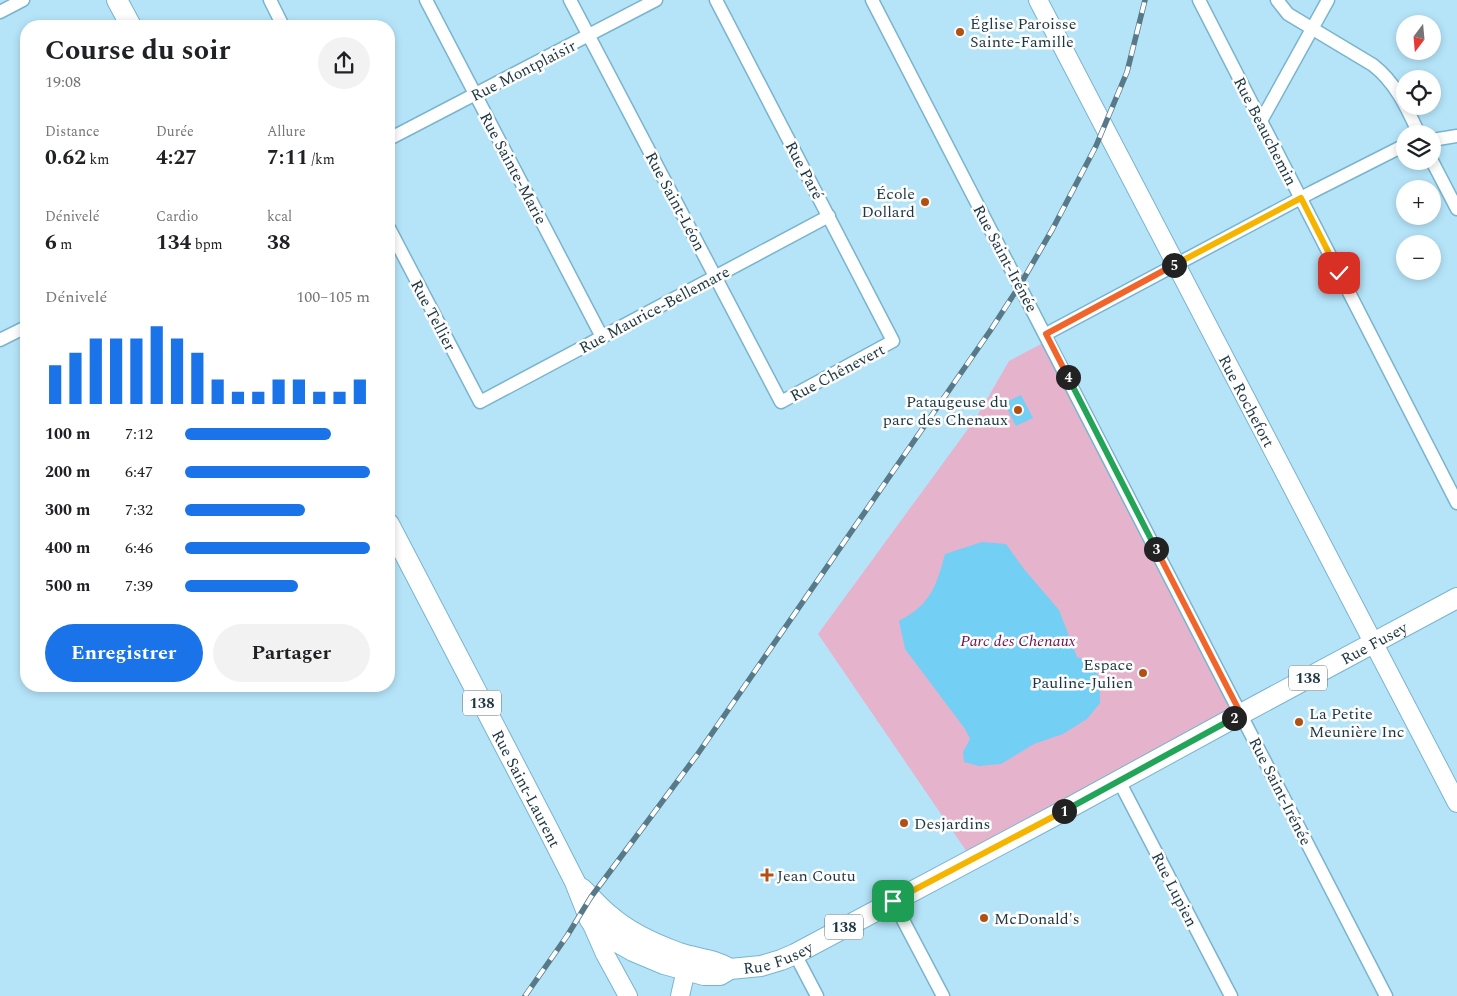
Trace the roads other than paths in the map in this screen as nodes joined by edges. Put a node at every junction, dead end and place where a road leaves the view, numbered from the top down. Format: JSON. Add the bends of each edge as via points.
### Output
{"nodes":[{"id":1,"x":23,"y":0,"type":"edge"},
{"id":2,"x":117,"y":0,"type":"edge"},
{"id":3,"x":270,"y":0,"type":"edge"},
{"id":4,"x":426,"y":0,"type":"edge"},
{"id":5,"x":570,"y":0,"type":"edge"},
{"id":6,"x":656,"y":0,"type":"edge"},
{"id":7,"x":716,"y":0,"type":"edge"},
{"id":8,"x":872,"y":0,"type":"edge"},
{"id":9,"x":1038,"y":0,"type":"edge"},
{"id":10,"x":1198,"y":0,"type":"edge"},
{"id":11,"x":1277,"y":0,"type":"edge"},
{"id":12,"x":1328,"y":0,"type":"edge"},
{"id":13,"x":0,"y":12,"type":"edge"},
{"id":14,"x":128,"y":20,"type":"edge"},
{"id":15,"x":280,"y":20,"type":"edge"},
{"id":16,"x":1312,"y":29,"type":"junction"},
{"id":17,"x":589,"y":36,"type":"junction"},
{"id":18,"x":475,"y":95,"type":"junction"},
{"id":19,"x":1261,"y":121,"type":"junction"},
{"id":20,"x":1414,"y":125,"type":"edge"},
{"id":21,"x":395,"y":136,"type":"edge"},
{"id":22,"x":1457,"y":136,"type":"edge"},
{"id":23,"x":1441,"y":139,"type":"edge"},
{"id":24,"x":1396,"y":150,"type":"edge"},
{"id":25,"x":1437,"y":170,"type":"edge"},
{"id":26,"x":1301,"y":198,"type":"junction"},
{"id":27,"x":1457,"y":209,"type":"edge"},
{"id":28,"x":829,"y":216,"type":"junction"},
{"id":29,"x":395,"y":239,"type":"edge"},
{"id":30,"x":1175,"y":265,"type":"junction"},
{"id":31,"x":715,"y":277,"type":"junction"},
{"id":32,"x":20,"y":329,"type":"edge"},
{"id":33,"x":1046,"y":334,"type":"junction"},
{"id":34,"x":602,"y":337,"type":"junction"},
{"id":35,"x":0,"y":340,"type":"edge"},
{"id":36,"x":893,"y":341,"type":"joint"},
{"id":37,"x":480,"y":402,"type":"joint"},
{"id":38,"x":781,"y":402,"type":"joint"},
{"id":39,"x":1457,"y":503,"type":"edge"},
{"id":40,"x":395,"y":535,"type":"edge"},
{"id":41,"x":1457,"y":598,"type":"edge"},
{"id":42,"x":1374,"y":642,"type":"junction"},
{"id":43,"x":1241,"y":714,"type":"junction"},
{"id":44,"x":1119,"y":782,"type":"junction"},
{"id":45,"x":1457,"y":803,"type":"edge"},
{"id":46,"x":576,"y":882,"type":"junction"},
{"id":47,"x":893,"y":901,"type":"junction"},
{"id":48,"x":590,"y":920,"type":"junction"},
{"id":49,"x":795,"y":954,"type":"junction"},
{"id":50,"x":688,"y":964,"type":"junction"},
{"id":51,"x":628,"y":996,"type":"edge"},
{"id":52,"x":680,"y":996,"type":"edge"},
{"id":53,"x":817,"y":996,"type":"edge"},
{"id":54,"x":943,"y":996,"type":"edge"},
{"id":55,"x":1231,"y":996,"type":"edge"},
{"id":56,"x":1386,"y":996,"type":"edge"}],
"edges":[{"from":1,"to":13,"type":"street"},
{"from":2,"to":14,"type":"main road"},
{"from":3,"to":15,"type":"street"},
{"from":4,"to":18,"type":"street","name":"Rue Sainte-Marie"},
{"from":5,"to":17,"type":"street","name":"Rue Saint-Léon"},
{"from":6,"to":17,"type":"street","name":"Rue Montplaisir"},
{"from":7,"to":28,"type":"street","name":"Rue Paré"},
{"from":8,"to":33,"type":"street","name":"Rue Saint-Irénée"},
{"from":9,"to":30,"type":"street","name":"Rue Rochefort"},
{"from":10,"to":19,"type":"street","name":"Rue Beauchemin"},
{"from":11,"to":16,"type":"street","via":[[1288,14]]},
{"from":12,"to":16,"type":"street"},
{"from":16,"to":19,"type":"street"},
{"from":16,"to":20,"type":"street","via":[[1385,74]]},
{"from":17,"to":18,"type":"street","name":"Rue Montplaisir"},
{"from":17,"to":31,"type":"street","name":"Rue Saint-Léon"},
{"from":18,"to":21,"type":"street","name":"Rue Montplaisir"},
{"from":18,"to":34,"type":"street","name":"Rue Sainte-Marie"},
{"from":19,"to":26,"type":"street","name":"Rue Beauchemin"},
{"from":22,"to":23,"type":"street"},
{"from":24,"to":26,"type":"street"},
{"from":25,"to":27,"type":"street"},
{"from":26,"to":30,"type":"street"},
{"from":26,"to":39,"type":"street","name":"Rue Beauchemin"},
{"from":28,"to":31,"type":"street","name":"Rue Maurice-Bellemare"},
{"from":28,"to":36,"type":"street","name":"Rue Paré"},
{"from":29,"to":37,"type":"street","name":"Rue Tellier"},
{"from":30,"to":33,"type":"street"},
{"from":30,"to":42,"type":"street","name":"Rue Rochefort"},
{"from":31,"to":34,"type":"street","name":"Rue Maurice-Bellemare"},
{"from":31,"to":38,"type":"street","name":"Rue Saint-Léon"},
{"from":32,"to":35,"type":"street"},
{"from":33,"to":43,"type":"street","name":"Rue Saint-Irénée"},
{"from":34,"to":37,"type":"street","name":"Rue Maurice-Bellemare"},
{"from":36,"to":38,"type":"street","name":"Rue Chênevert"},
{"from":40,"to":46,"type":"main road","name":"Rue Saint-Laurent","number":"138"},
{"from":41,"to":42,"type":"main road","name":"Rue Fusey","number":"138"},
{"from":42,"to":43,"type":"main road","name":"Rue Fusey","number":"138"},
{"from":42,"to":45,"type":"street","name":"Rue Rochefort"},
{"from":43,"to":44,"type":"main road","name":"Rue Fusey","number":"138"},
{"from":43,"to":56,"type":"street","name":"Rue Saint-Irénée"},
{"from":44,"to":47,"type":"main road","name":"Rue Fusey","number":"138"},
{"from":44,"to":55,"type":"street","name":"Rue Lupien"},
{"from":46,"to":48,"type":"main road","name":"Rue Saint-Laurent","number":"138"},
{"from":46,"to":50,"type":"main road","name":"Rue Fusey","number":"138","via":[[607,914],[630,931],[664,947]]},
{"from":47,"to":49,"type":"main road","name":"Rue Fusey","number":"138"},
{"from":47,"to":54,"type":"street"},
{"from":48,"to":50,"type":"main road","name":"Rue Fusey","number":"138","via":[[622,946],[648,958]]},
{"from":48,"to":51,"type":"street"},
{"from":49,"to":50,"type":"main road","name":"Rue Fusey","number":"138","via":[[747,969],[730,969],[714,961]]},
{"from":49,"to":53,"type":"street"},
{"from":50,"to":52,"type":"street"}]}
